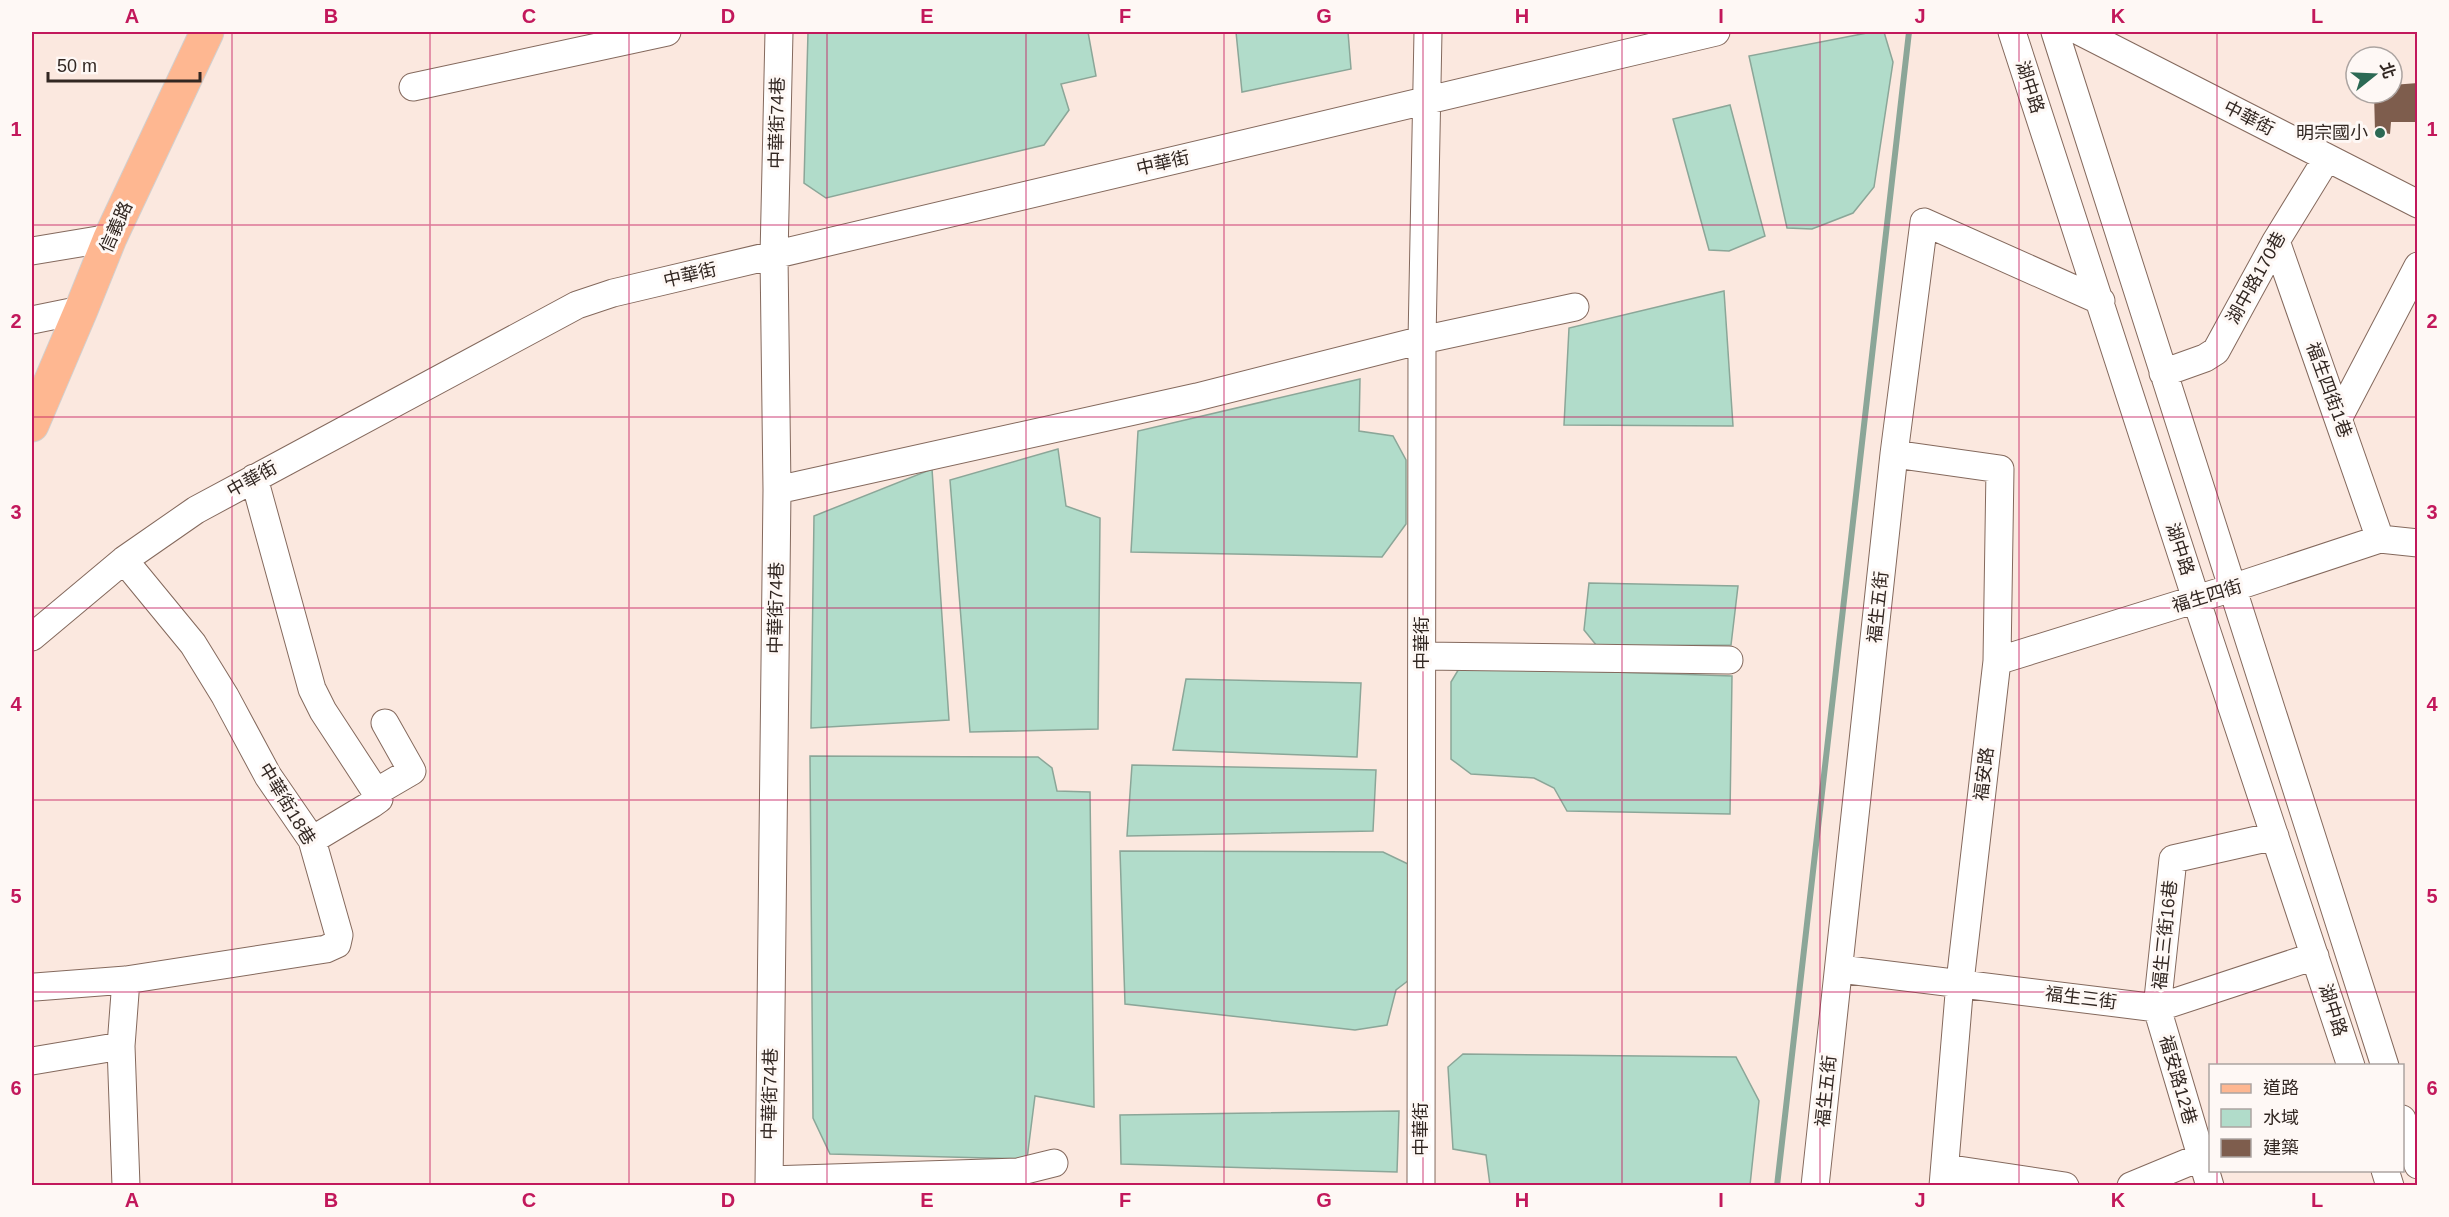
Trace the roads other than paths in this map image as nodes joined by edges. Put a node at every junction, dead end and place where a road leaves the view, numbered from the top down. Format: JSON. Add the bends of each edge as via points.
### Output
{"nodes":[{"id":1,"x":207,"y":32,"type":"edge"},
{"id":2,"x":667,"y":32,"type":"edge"},
{"id":3,"x":779,"y":32,"type":"edge"},
{"id":4,"x":1428,"y":32,"type":"edge"},
{"id":5,"x":1716,"y":32,"type":"edge"},
{"id":6,"x":2012,"y":32,"type":"edge"},
{"id":7,"x":2055,"y":32,"type":"edge"},
{"id":8,"x":2081,"y":32,"type":"edge"},
{"id":9,"x":413,"y":87,"type":"dead end"},
{"id":10,"x":1428,"y":100,"type":"junction"},
{"id":11,"x":2327,"y":158,"type":"junction"},
{"id":12,"x":2418,"y":204,"type":"edge"},
{"id":13,"x":110,"y":238,"type":"junction"},
{"id":14,"x":2276,"y":241,"type":"junction"},
{"id":15,"x":32,"y":251,"type":"edge"},
{"id":16,"x":774,"y":256,"type":"junction"},
{"id":17,"x":2418,"y":266,"type":"edge"},
{"id":18,"x":2101,"y":301,"type":"junction"},
{"id":19,"x":1575,"y":307,"type":"dead end"},
{"id":20,"x":81,"y":310,"type":"junction"},
{"id":21,"x":32,"y":320,"type":"edge"},
{"id":22,"x":1422,"y":340,"type":"junction"},
{"id":23,"x":2163,"y":373,"type":"junction"},
{"id":24,"x":2339,"y":417,"type":"junction"},
{"id":25,"x":32,"y":425,"type":"edge"},
{"id":26,"x":1894,"y":454,"type":"junction"},
{"id":27,"x":254,"y":478,"type":"junction"},
{"id":28,"x":777,"y":490,"type":"junction"},
{"id":29,"x":2380,"y":539,"type":"junction"},
{"id":30,"x":2418,"y":543,"type":"edge"},
{"id":31,"x":124,"y":560,"type":"junction"},
{"id":32,"x":2232,"y":588,"type":"junction"},
{"id":33,"x":2196,"y":599,"type":"junction"},
{"id":34,"x":32,"y":637,"type":"edge"},
{"id":35,"x":1422,"y":656,"type":"junction"},
{"id":36,"x":1729,"y":660,"type":"dead end"},
{"id":37,"x":1997,"y":661,"type":"junction"},
{"id":38,"x":384,"y":723,"type":"dead end"},
{"id":39,"x":376,"y":792,"type":"junction"},
{"id":40,"x":2275,"y":836,"type":"junction"},
{"id":41,"x":312,"y":840,"type":"junction"},
{"id":42,"x":2315,"y":956,"type":"junction"},
{"id":43,"x":1840,"y":969,"type":"junction"},
{"id":44,"x":126,"y":980,"type":"junction"},
{"id":45,"x":1960,"y":982,"type":"junction"},
{"id":46,"x":35,"y":987,"type":"dead end"},
{"id":47,"x":2157,"y":1008,"type":"junction"},
{"id":48,"x":122,"y":1046,"type":"junction"},
{"id":49,"x":32,"y":1061,"type":"edge"},
{"id":50,"x":2351,"y":1064,"type":"edge"},
{"id":51,"x":2385,"y":1064,"type":"edge"},
{"id":52,"x":2404,"y":1122,"type":"edge"},
{"id":53,"x":2201,"y":1157,"type":"junction"},
{"id":54,"x":1054,"y":1163,"type":"dead end"},
{"id":55,"x":2418,"y":1166,"type":"edge"},
{"id":56,"x":1944,"y":1177,"type":"edge"},
{"id":57,"x":769,"y":1183,"type":"edge"},
{"id":58,"x":126,"y":1185,"type":"edge"},
{"id":59,"x":1421,"y":1185,"type":"edge"},
{"id":60,"x":1815,"y":1185,"type":"edge"},
{"id":61,"x":2065,"y":1185,"type":"edge"},
{"id":62,"x":2131,"y":1185,"type":"edge"},
{"id":63,"x":2210,"y":1185,"type":"edge"}],
"edges":[{"from":1,"to":13,"type":"main road","name":"信義路"},
{"from":2,"to":9,"type":"street"},
{"from":3,"to":16,"type":"street","name":"中華街74巷"},
{"from":4,"to":10,"type":"street","name":"中華街"},
{"from":5,"to":10,"type":"street","name":"中華街"},
{"from":6,"to":18,"type":"street","name":"湖中路"},
{"from":7,"to":23,"type":"street","name":"湖中路"},
{"from":8,"to":11,"type":"street","name":"中華街"},
{"from":10,"to":16,"type":"street","name":"中華街"},
{"from":10,"to":22,"type":"street","name":"中華街"},
{"from":11,"to":12,"type":"street","name":"中華街"},
{"from":11,"to":14,"type":"street","name":"湖中路170巷"},
{"from":13,"to":15,"type":"street"},
{"from":13,"to":20,"type":"main road","name":"信義路"},
{"from":14,"to":23,"type":"street","name":"湖中路170巷","via":[[2216,351]]},
{"from":14,"to":24,"type":"street","name":"福生四街1巷"},
{"from":16,"to":27,"type":"street","name":"中華街","via":[[577,305]]},
{"from":16,"to":28,"type":"street","name":"中華街74巷"},
{"from":17,"to":24,"type":"street"},
{"from":18,"to":26,"type":"street","name":"福生五街","via":[[1924,222]]},
{"from":18,"to":33,"type":"street","name":"湖中路"},
{"from":19,"to":22,"type":"street"},
{"from":20,"to":21,"type":"street"},
{"from":20,"to":25,"type":"main road","name":"信義路"},
{"from":22,"to":28,"type":"street","via":[[1197,397]]},
{"from":22,"to":35,"type":"street","name":"中華街"},
{"from":23,"to":32,"type":"street","name":"湖中路"},
{"from":24,"to":29,"type":"street","name":"福生四街1巷"},
{"from":26,"to":37,"type":"street","name":"福安路","via":[[2000,469]]},
{"from":26,"to":43,"type":"street","name":"福生五街"},
{"from":27,"to":31,"type":"street","name":"中華街","via":[[196,510]]},
{"from":27,"to":39,"type":"street","via":[[312,689]]},
{"from":28,"to":57,"type":"street","name":"中華街74巷"},
{"from":29,"to":30,"type":"street","name":"福生四街"},
{"from":29,"to":32,"type":"street","name":"福生四街"},
{"from":31,"to":34,"type":"street","name":"中華街"},
{"from":31,"to":41,"type":"street","name":"中華街18巷","via":[[193,644],[268,776]]},
{"from":32,"to":33,"type":"street","name":"福生四街"},
{"from":32,"to":51,"type":"street","name":"湖中路"},
{"from":33,"to":37,"type":"street","name":"福生四街"},
{"from":33,"to":40,"type":"street","name":"湖中路"},
{"from":35,"to":36,"type":"street"},
{"from":35,"to":59,"type":"street","name":"中華街"},
{"from":37,"to":45,"type":"street","name":"福安路"},
{"from":38,"to":39,"type":"street","via":[[411,771]]},
{"from":39,"to":41,"type":"street","via":[[379,799]]},
{"from":40,"to":42,"type":"street","name":"湖中路"},
{"from":40,"to":47,"type":"street","name":"福生三街16巷","via":[[2173,859]]},
{"from":41,"to":44,"type":"street","name":"中華街18巷","via":[[339,935],[337,944],[326,949]]},
{"from":42,"to":47,"type":"street","name":"福生三街"},
{"from":42,"to":50,"type":"street","name":"湖中路"},
{"from":43,"to":45,"type":"street","name":"福生三街"},
{"from":43,"to":60,"type":"street","name":"福生五街"},
{"from":44,"to":46,"type":"street","name":"中華街18巷"},
{"from":44,"to":48,"type":"street"},
{"from":45,"to":47,"type":"street","name":"福生三街"},
{"from":45,"to":56,"type":"street","name":"福安路"},
{"from":47,"to":53,"type":"street","name":"福安路12巷"},
{"from":48,"to":49,"type":"street"},
{"from":48,"to":58,"type":"street"},
{"from":52,"to":55,"type":"street"},
{"from":53,"to":62,"type":"street"},
{"from":53,"to":63,"type":"street","name":"福安路12巷"},
{"from":54,"to":57,"type":"street","via":[[1018,1172]]},
{"from":56,"to":61,"type":"street"}]}
